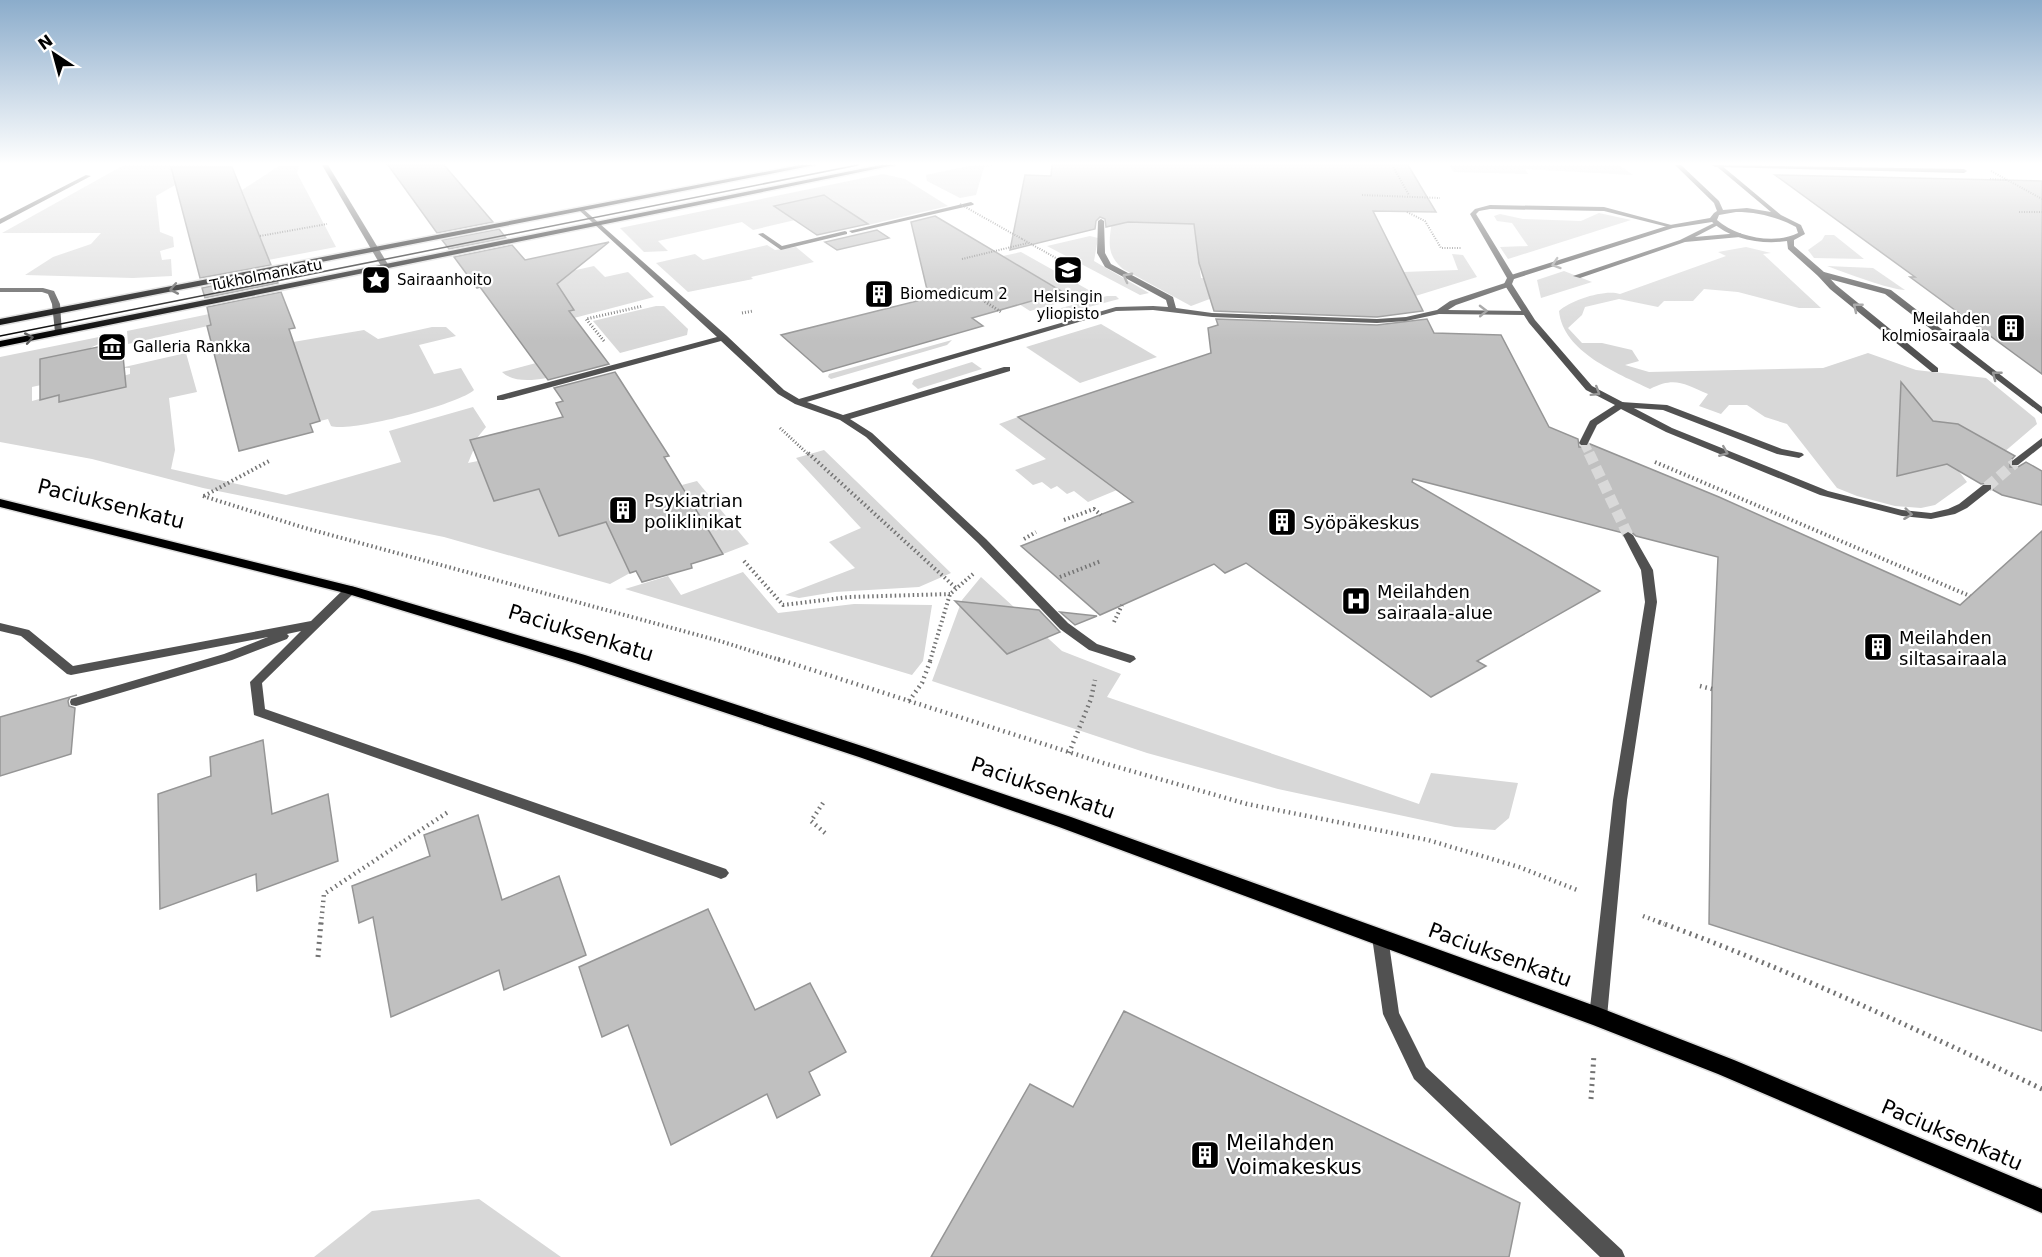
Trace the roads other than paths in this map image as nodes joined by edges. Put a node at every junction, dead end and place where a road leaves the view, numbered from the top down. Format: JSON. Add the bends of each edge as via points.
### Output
{"nodes":[{"id":1,"x":360,"y":224,"type":"edge"},
{"id":2,"x":512,"y":224,"type":"edge"},
{"id":3,"x":597,"y":224,"type":"joint"},
{"id":4,"x":885,"y":224,"type":"edge"},
{"id":5,"x":1101,"y":224,"type":"edge"},
{"id":6,"x":1478,"y":224,"type":"edge"},
{"id":7,"x":1662,"y":224,"type":"edge"},
{"id":8,"x":1697,"y":224,"type":"edge"},
{"id":9,"x":1711,"y":224,"type":"edge"},
{"id":10,"x":1717,"y":224,"type":"edge"},
{"id":11,"x":1791,"y":224,"type":"edge"},
{"id":12,"x":1672,"y":226,"type":"junction"},
{"id":13,"x":761,"y":234,"type":"dead end"},
{"id":14,"x":1740,"y":235,"type":"junction"},
{"id":15,"x":1790,"y":240,"type":"junction"},
{"id":16,"x":1682,"y":241,"type":"junction"},
{"id":17,"x":376,"y":250,"type":"junction"},
{"id":18,"x":386,"y":266,"type":"junction"},
{"id":19,"x":1821,"y":274,"type":"junction"},
{"id":20,"x":1577,"y":276,"type":"dead end"},
{"id":21,"x":1509,"y":281,"type":"junction"},
{"id":22,"x":0,"y":290,"type":"edge"},
{"id":23,"x":1172,"y":309,"type":"junction"},
{"id":24,"x":57,"y":311,"type":"junction"},
{"id":25,"x":1439,"y":312,"type":"junction"},
{"id":26,"x":1526,"y":313,"type":"junction"},
{"id":27,"x":0,"y":322,"type":"edge"},
{"id":28,"x":59,"y":332,"type":"junction"},
{"id":29,"x":724,"y":338,"type":"junction"},
{"id":30,"x":0,"y":344,"type":"edge"},
{"id":31,"x":1007,"y":369,"type":"dead end"},
{"id":32,"x":1935,"y":370,"type":"dead end"},
{"id":33,"x":500,"y":398,"type":"dead end"},
{"id":34,"x":798,"y":402,"type":"junction"},
{"id":35,"x":1621,"y":405,"type":"junction"},
{"id":36,"x":2042,"y":411,"type":"edge"},
{"id":37,"x":843,"y":418,"type":"junction"},
{"id":38,"x":2042,"y":441,"type":"edge"},
{"id":39,"x":1584,"y":443,"type":"dead end"},
{"id":40,"x":1799,"y":455,"type":"dead end"},
{"id":41,"x":2015,"y":464,"type":"tunnel mouth"},
{"id":42,"x":1987,"y":487,"type":"tunnel mouth"},
{"id":43,"x":0,"y":503,"type":"edge"},
{"id":44,"x":1628,"y":535,"type":"tunnel mouth"},
{"id":45,"x":350,"y":591,"type":"junction"},
{"id":46,"x":312,"y":625,"type":"junction"},
{"id":47,"x":0,"y":627,"type":"edge"},
{"id":48,"x":1130,"y":659,"type":"dead end"},
{"id":49,"x":76,"y":702,"type":"dead end"},
{"id":50,"x":721,"y":873,"type":"dead end"},
{"id":51,"x":1380,"y":937,"type":"junction"},
{"id":52,"x":1598,"y":1017,"type":"junction"},
{"id":53,"x":2042,"y":1201,"type":"edge"},
{"id":54,"x":1615,"y":1257,"type":"edge"}],
"edges":[{"from":1,"to":17,"type":"street"},
{"from":2,"to":17,"type":"main road","name":"Tukholmankatu"},
{"from":3,"to":18,"type":"main road","name":"Tukholmankatu"},
{"from":3,"to":29,"type":"street"},
{"from":4,"to":13,"type":"street","via":[[781,248]]},
{"from":23,"to":5,"type":"street","one_way":true,"via":[[1170,300],[1108,265],[1101,253]]},
{"from":6,"to":21,"type":"street"},
{"from":7,"to":12,"type":"street"},
{"from":8,"to":12,"type":"street"},
{"from":9,"to":16,"type":"street"},
{"from":10,"to":14,"type":"street"},
{"from":11,"to":15,"type":"street","via":[[1802,234]]},
{"from":12,"to":21,"type":"street","one_way":true},
{"from":14,"to":15,"type":"street"},
{"from":14,"to":16,"type":"street"},
{"from":15,"to":19,"type":"street","via":[[1791,247]]},
{"from":16,"to":20,"type":"street"},
{"from":17,"to":18,"type":"street"},
{"from":17,"to":24,"type":"main road","name":"Tukholmankatu","one_way":true},
{"from":18,"to":28,"type":"main road","name":"Tukholmankatu"},
{"from":32,"to":19,"type":"street","one_way":true},
{"from":36,"to":19,"type":"street","one_way":true,"via":[[1888,292]]},
{"from":21,"to":25,"type":"street"},
{"from":21,"to":26,"type":"street"},
{"from":22,"to":24,"type":"street","via":[[43,290],[51,293]]},
{"from":23,"to":25,"type":"street","via":[[1212,315],[1377,321]]},
{"from":23,"to":34,"type":"street","via":[[1139,308],[1098,314]]},
{"from":24,"to":27,"type":"main road","name":"Tukholmankatu"},
{"from":24,"to":28,"type":"street"},
{"from":25,"to":26,"type":"street","one_way":true},
{"from":26,"to":35,"type":"street","one_way":true,"via":[[1589,388]]},
{"from":30,"to":28,"type":"main road","name":"Tukholmankatu","one_way":true},
{"from":29,"to":33,"type":"street"},
{"from":29,"to":34,"type":"street","via":[[781,392]]},
{"from":31,"to":37,"type":"street"},
{"from":34,"to":37,"type":"street"},
{"from":35,"to":39,"type":"street","via":[[1593,423]]},
{"from":35,"to":40,"type":"street","via":[[1664,407],[1780,452]]},
{"from":35,"to":42,"type":"street","one_way":true,"via":[[1670,430],[1860,504],[1931,516],[1963,506]]},
{"from":37,"to":48,"type":"street","via":[[869,435],[982,541],[1064,626],[1093,647]]},
{"from":38,"to":41,"type":"street"},
{"from":43,"to":45,"type":"main road","name":"Paciuksenkatu"},
{"from":44,"to":52,"type":"street","via":[[1647,570],[1651,602],[1620,800]]},
{"from":45,"to":46,"type":"street"},
{"from":45,"to":51,"type":"main road","name":"Paciuksenkatu","via":[[591,662],[865,753]]},
{"from":46,"to":47,"type":"street","via":[[71,671],[25,633]]},
{"from":46,"to":49,"type":"street","via":[[228,657]]},
{"from":46,"to":50,"type":"street","via":[[256,682],[259,712]]},
{"from":51,"to":52,"type":"main road","name":"Paciuksenkatu"},
{"from":51,"to":54,"type":"street","via":[[1391,1014],[1420,1073]]},
{"from":52,"to":53,"type":"main road","name":"Paciuksenkatu"}]}
